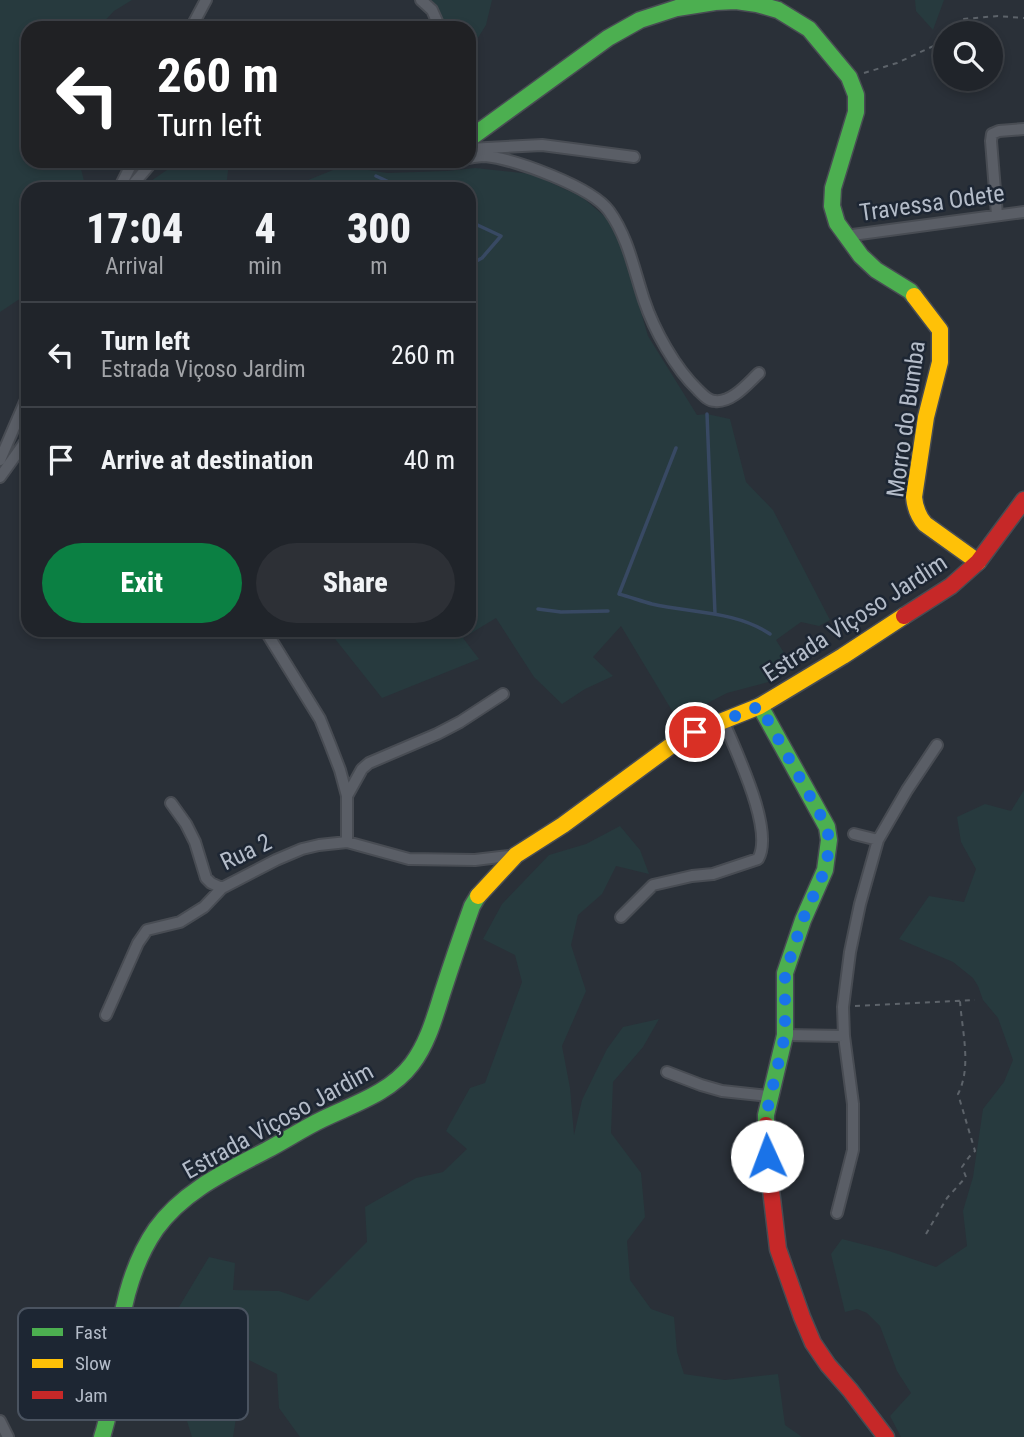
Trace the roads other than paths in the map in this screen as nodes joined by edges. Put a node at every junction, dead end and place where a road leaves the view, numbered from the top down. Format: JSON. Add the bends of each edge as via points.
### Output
{"nodes":[{"id":1,"x":206,"y":0,"type":"edge"},
{"id":2,"x":421,"y":0,"type":"edge"},
{"id":3,"x":195,"y":21,"type":"edge"},
{"id":4,"x":437,"y":21,"type":"edge"},
{"id":5,"x":1024,"y":129,"type":"edge"},
{"id":6,"x":476,"y":135,"type":"edge"},
{"id":7,"x":476,"y":149,"type":"edge"},
{"id":8,"x":476,"y":157,"type":"edge"},
{"id":9,"x":634,"y":157,"type":"dead end"},
{"id":10,"x":147,"y":168,"type":"edge"},
{"id":11,"x":135,"y":182,"type":"edge"},
{"id":12,"x":1024,"y":212,"type":"edge"},
{"id":13,"x":997,"y":215,"type":"junction"},
{"id":14,"x":845,"y":236,"type":"junction"},
{"id":15,"x":759,"y":373,"type":"dead end"},
{"id":16,"x":21,"y":412,"type":"edge"},
{"id":17,"x":21,"y":448,"type":"edge"},
{"id":18,"x":0,"y":460,"type":"edge"},
{"id":19,"x":0,"y":477,"type":"edge"},
{"id":20,"x":1024,"y":500,"type":"edge"},
{"id":21,"x":978,"y":562,"type":"junction"},
{"id":22,"x":269,"y":637,"type":"edge"},
{"id":23,"x":503,"y":694,"type":"dead end"},
{"id":24,"x":760,"y":706,"type":"junction"},
{"id":25,"x":723,"y":720,"type":"junction"},
{"id":26,"x":937,"y":745,"type":"dead end"},
{"id":27,"x":347,"y":796,"type":"junction"},
{"id":28,"x":171,"y":803,"type":"dead end"},
{"id":29,"x":854,"y":834,"type":"dead end"},
{"id":30,"x":878,"y":840,"type":"junction"},
{"id":31,"x":347,"y":842,"type":"junction"},
{"id":32,"x":516,"y":855,"type":"junction"},
{"id":33,"x":222,"y":888,"type":"junction"},
{"id":34,"x":621,"y":917,"type":"dead end"},
{"id":35,"x":106,"y":1015,"type":"dead end"},
{"id":36,"x":785,"y":1035,"type":"junction"},
{"id":37,"x":844,"y":1036,"type":"junction"},
{"id":38,"x":667,"y":1072,"type":"dead end"},
{"id":39,"x":769,"y":1096,"type":"junction"},
{"id":40,"x":837,"y":1213,"type":"dead end"},
{"id":41,"x":122,"y":1308,"type":"edge"},
{"id":42,"x":0,"y":1421,"type":"edge"},
{"id":43,"x":8,"y":1437,"type":"edge"},
{"id":44,"x":886,"y":1437,"type":"edge"}],
"edges":[{"from":1,"to":3,"type":"street"},
{"from":2,"to":4,"type":"street"},
{"from":5,"to":13,"type":"street","via":[[992,134]]},
{"from":6,"to":14,"type":"street","name":"Morro do Bumba","via":[[608,38],[640,20],[715,2],[757,4],[778,10],[809,29],[849,77],[856,95],[856,112],[833,188],[832,206]]},
{"from":7,"to":9,"type":"street","via":[[542,145]]},
{"from":8,"to":15,"type":"street","via":[[520,164],[556,177],[588,192],[608,209],[658,332],[685,377],[707,399],[726,399]]},
{"from":10,"to":11,"type":"street"},
{"from":12,"to":13,"type":"street","name":"Travessa Odete"},
{"from":13,"to":14,"type":"street","name":"Travessa Odete"},
{"from":14,"to":21,"type":"street","name":"Morro do Bumba","via":[[876,270],[910,290],[940,330],[940,362],[926,416],[915,508],[925,524]]},
{"from":16,"to":18,"type":"street"},
{"from":17,"to":19,"type":"street"},
{"from":20,"to":21,"type":"street","name":"Estrada Viçoso Jardim"},
{"from":21,"to":24,"type":"street","name":"Estrada Viçoso Jardim","via":[[926,603]]},
{"from":22,"to":27,"type":"street","via":[[320,719]]},
{"from":23,"to":27,"type":"street","via":[[437,734],[369,763]]},
{"from":24,"to":25,"type":"street","name":"Estrada Viçoso Jardim"},
{"from":24,"to":36,"type":"street","via":[[827,827],[829,841],[825,870],[785,974]]},
{"from":25,"to":32,"type":"street","name":"Estrada Viçoso Jardim","via":[[676,742]]},
{"from":25,"to":34,"type":"street","via":[[757,810],[762,852],[758,859],[713,874],[653,885]]},
{"from":26,"to":30,"type":"street"},
{"from":27,"to":31,"type":"street"},
{"from":28,"to":33,"type":"street","name":"Rua 2","via":[[195,842],[206,878]]},
{"from":29,"to":30,"type":"street"},
{"from":30,"to":37,"type":"street","via":[[850,952]]},
{"from":31,"to":32,"type":"street","via":[[409,859]]},
{"from":31,"to":33,"type":"street","name":"Rua 2","via":[[302,849]]},
{"from":32,"to":41,"type":"street","name":"Estrada Viçoso Jardim","via":[[472,906],[431,1025],[410,1067],[376,1094],[194,1191],[158,1226],[145,1246]]},
{"from":33,"to":35,"type":"street","via":[[180,922],[147,930]]},
{"from":36,"to":37,"type":"street"},
{"from":36,"to":39,"type":"street"},
{"from":37,"to":40,"type":"street","via":[[854,1133]]},
{"from":38,"to":39,"type":"street","via":[[722,1091]]},
{"from":39,"to":44,"type":"street","via":[[767,1156],[773,1214],[779,1249],[802,1317],[828,1365]]},
{"from":42,"to":43,"type":"street"}]}
